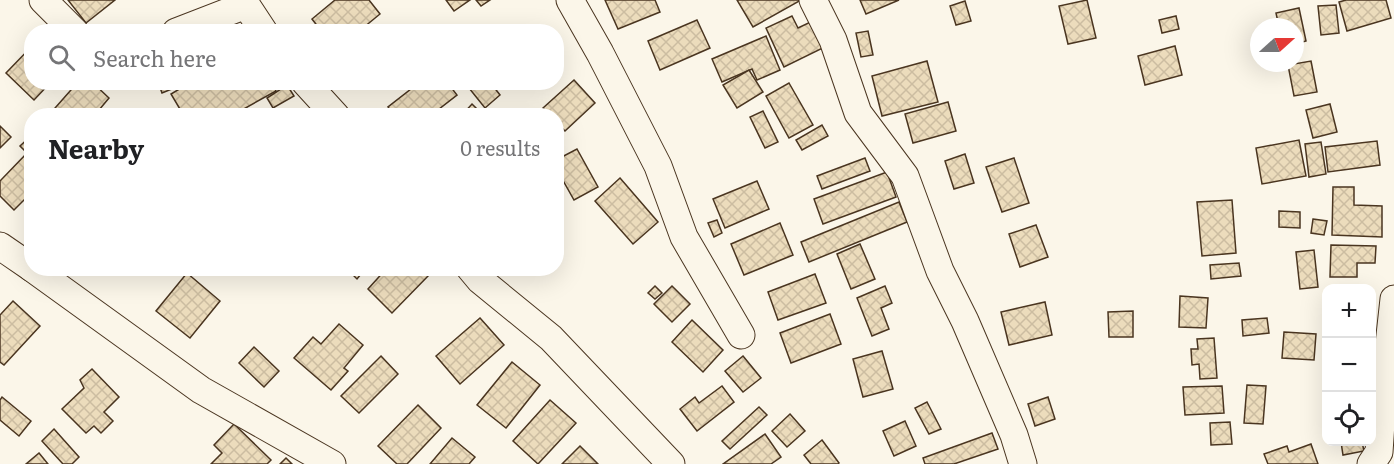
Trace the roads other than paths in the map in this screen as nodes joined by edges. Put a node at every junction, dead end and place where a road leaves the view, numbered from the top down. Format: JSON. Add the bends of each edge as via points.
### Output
{"nodes":[{"id":1,"x":43,"y":0,"type":"edge"},
{"id":2,"x":570,"y":0,"type":"edge"},
{"id":3,"x":813,"y":0,"type":"edge"},
{"id":4,"x":244,"y":3,"type":"edge"},
{"id":5,"x":67,"y":24,"type":"edge"},
{"id":6,"x":195,"y":24,"type":"edge"},
{"id":7,"x":258,"y":24,"type":"edge"},
{"id":8,"x":312,"y":90,"type":"edge"},
{"id":9,"x":329,"y":108,"type":"edge"},
{"id":10,"x":0,"y":246,"type":"edge"},
{"id":11,"x":24,"y":262,"type":"edge"},
{"id":12,"x":43,"y":276,"type":"edge"},
{"id":13,"x":477,"y":276,"type":"edge"},
{"id":14,"x":1394,"y":299,"type":"edge"},
{"id":15,"x":741,"y":335,"type":"dead end"},
{"id":16,"x":1388,"y":400,"type":"edge"},
{"id":17,"x":332,"y":464,"type":"edge"},
{"id":18,"x":671,"y":464,"type":"edge"},
{"id":19,"x":1023,"y":464,"type":"edge"},
{"id":20,"x":1371,"y":464,"type":"edge"}],
"edges":[{"from":1,"to":5,"type":"street"},
{"from":2,"to":15,"type":"street","via":[[658,166],[684,237]]},
{"from":3,"to":19,"type":"street","via":[[833,40],[858,113],[905,176],[940,270],[1014,435]]},
{"from":4,"to":6,"type":"street"},
{"from":4,"to":7,"type":"street"},
{"from":8,"to":9,"type":"street"},
{"from":10,"to":11,"type":"street"},
{"from":12,"to":17,"type":"street","via":[[201,390]]},
{"from":13,"to":18,"type":"street","via":[[551,338]]},
{"from":14,"to":16,"type":"street"},
{"from":16,"to":20,"type":"street","via":[[1379,452]]}]}
